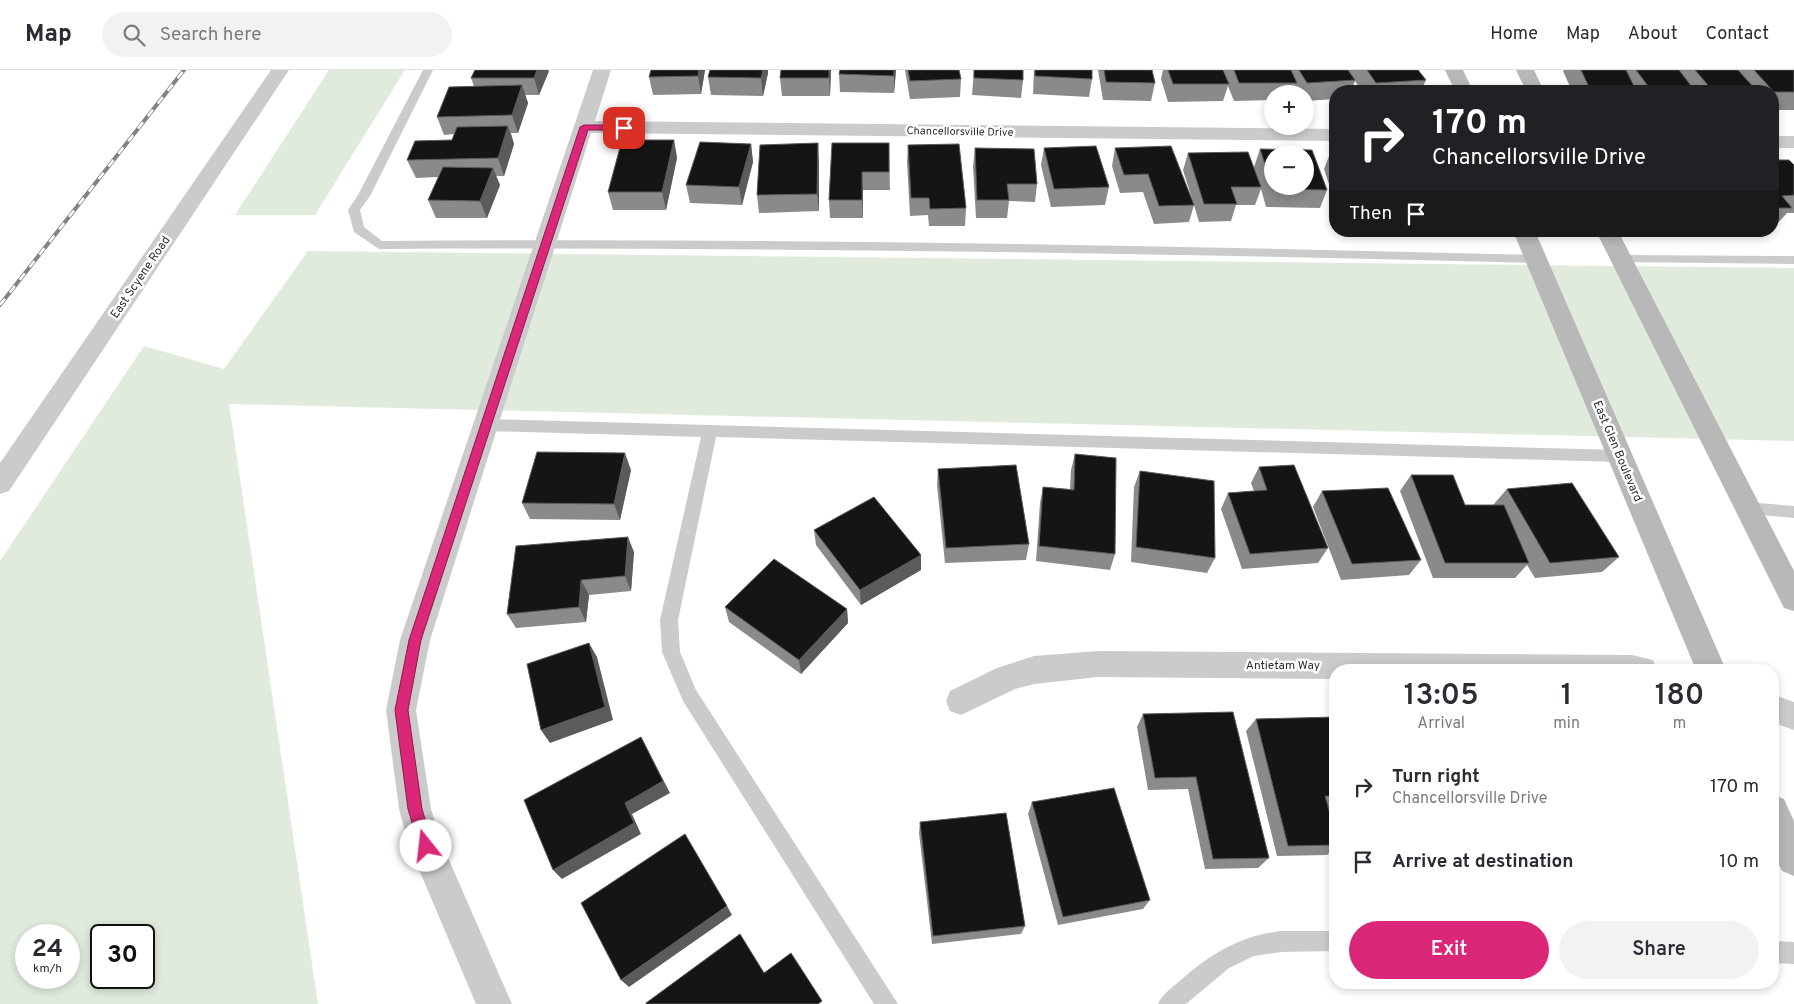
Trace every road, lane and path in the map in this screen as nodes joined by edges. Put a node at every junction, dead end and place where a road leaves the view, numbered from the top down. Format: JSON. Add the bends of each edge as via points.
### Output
{"nodes":[{"id":1,"x":280,"y":70,"type":"edge"},
{"id":2,"x":428,"y":70,"type":"edge"},
{"id":3,"x":602,"y":70,"type":"edge"},
{"id":4,"x":1454,"y":70,"type":"edge"},
{"id":5,"x":1525,"y":70,"type":"edge"},
{"id":6,"x":1461,"y":85,"type":"edge"},
{"id":7,"x":1532,"y":85,"type":"edge"},
{"id":8,"x":584,"y":127,"type":"junction"},
{"id":9,"x":1329,"y":135,"type":"edge"},
{"id":10,"x":1779,"y":142,"type":"edge"},
{"id":11,"x":1794,"y":142,"type":"edge"},
{"id":12,"x":1527,"y":237,"type":"edge"},
{"id":13,"x":1609,"y":237,"type":"edge"},
{"id":14,"x":546,"y":244,"type":"junction"},
{"id":15,"x":1536,"y":259,"type":"junction"},
{"id":16,"x":1620,"y":259,"type":"junction"},
{"id":17,"x":1794,"y":260,"type":"edge"},
{"id":18,"x":486,"y":425,"type":"junction"},
{"id":19,"x":710,"y":431,"type":"junction"},
{"id":20,"x":1620,"y":456,"type":"junction"},
{"id":21,"x":0,"y":484,"type":"edge"},
{"id":22,"x":1748,"y":508,"type":"junction"},
{"id":23,"x":1794,"y":512,"type":"edge"},
{"id":24,"x":1794,"y":599,"type":"edge"},
{"id":25,"x":1708,"y":664,"type":"edge"},
{"id":26,"x":1329,"y":666,"type":"edge"},
{"id":27,"x":961,"y":701,"type":"dead end"},
{"id":28,"x":1779,"y":711,"type":"edge"},
{"id":29,"x":1794,"y":716,"type":"edge"},
{"id":30,"x":1779,"y":826,"type":"edge"},
{"id":31,"x":1794,"y":859,"type":"edge"},
{"id":32,"x":1329,"y":941,"type":"edge"},
{"id":33,"x":1779,"y":952,"type":"edge"},
{"id":34,"x":1794,"y":953,"type":"edge"},
{"id":35,"x":494,"y":1004,"type":"edge"},
{"id":36,"x":886,"y":1004,"type":"edge"},
{"id":37,"x":1169,"y":1004,"type":"edge"}],
"edges":[{"from":1,"to":21,"type":"street","name":"East Scyene Road"},
{"from":2,"to":14,"type":"lane","via":[[354,210],[358,229],[379,245]]},
{"from":3,"to":8,"type":"street"},
{"from":4,"to":6,"type":"main road"},
{"from":5,"to":7,"type":"main road"},
{"from":8,"to":9,"type":"street","name":"Chancellorsville Drive"},
{"from":8,"to":14,"type":"street"},
{"from":10,"to":11,"type":"street"},
{"from":12,"to":15,"type":"main road","name":"East Glen Boulevard"},
{"from":13,"to":16,"type":"main road"},
{"from":14,"to":15,"type":"lane","via":[[1095,249]]},
{"from":14,"to":18,"type":"street"},
{"from":15,"to":20,"type":"main road","name":"East Glen Boulevard"},
{"from":16,"to":17,"type":"lane"},
{"from":16,"to":22,"type":"main road"},
{"from":18,"to":19,"type":"lane"},
{"from":18,"to":35,"type":"street","via":[[415,640],[401,710],[415,809],[426,846]]},
{"from":19,"to":20,"type":"lane"},
{"from":19,"to":36,"type":"lane","via":[[669,620],[672,652],[689,694]]},
{"from":20,"to":25,"type":"main road","name":"East Glen Boulevard"},
{"from":22,"to":23,"type":"lane"},
{"from":22,"to":24,"type":"main road"},
{"from":26,"to":27,"type":"street","name":"Antietam Way","via":[[1098,664],[1034,670],[1008,678]]},
{"from":28,"to":29,"type":"street"},
{"from":30,"to":31,"type":"main road"},
{"from":32,"to":37,"type":"lane","via":[[1258,945],[1229,956]]},
{"from":33,"to":34,"type":"lane"}]}
